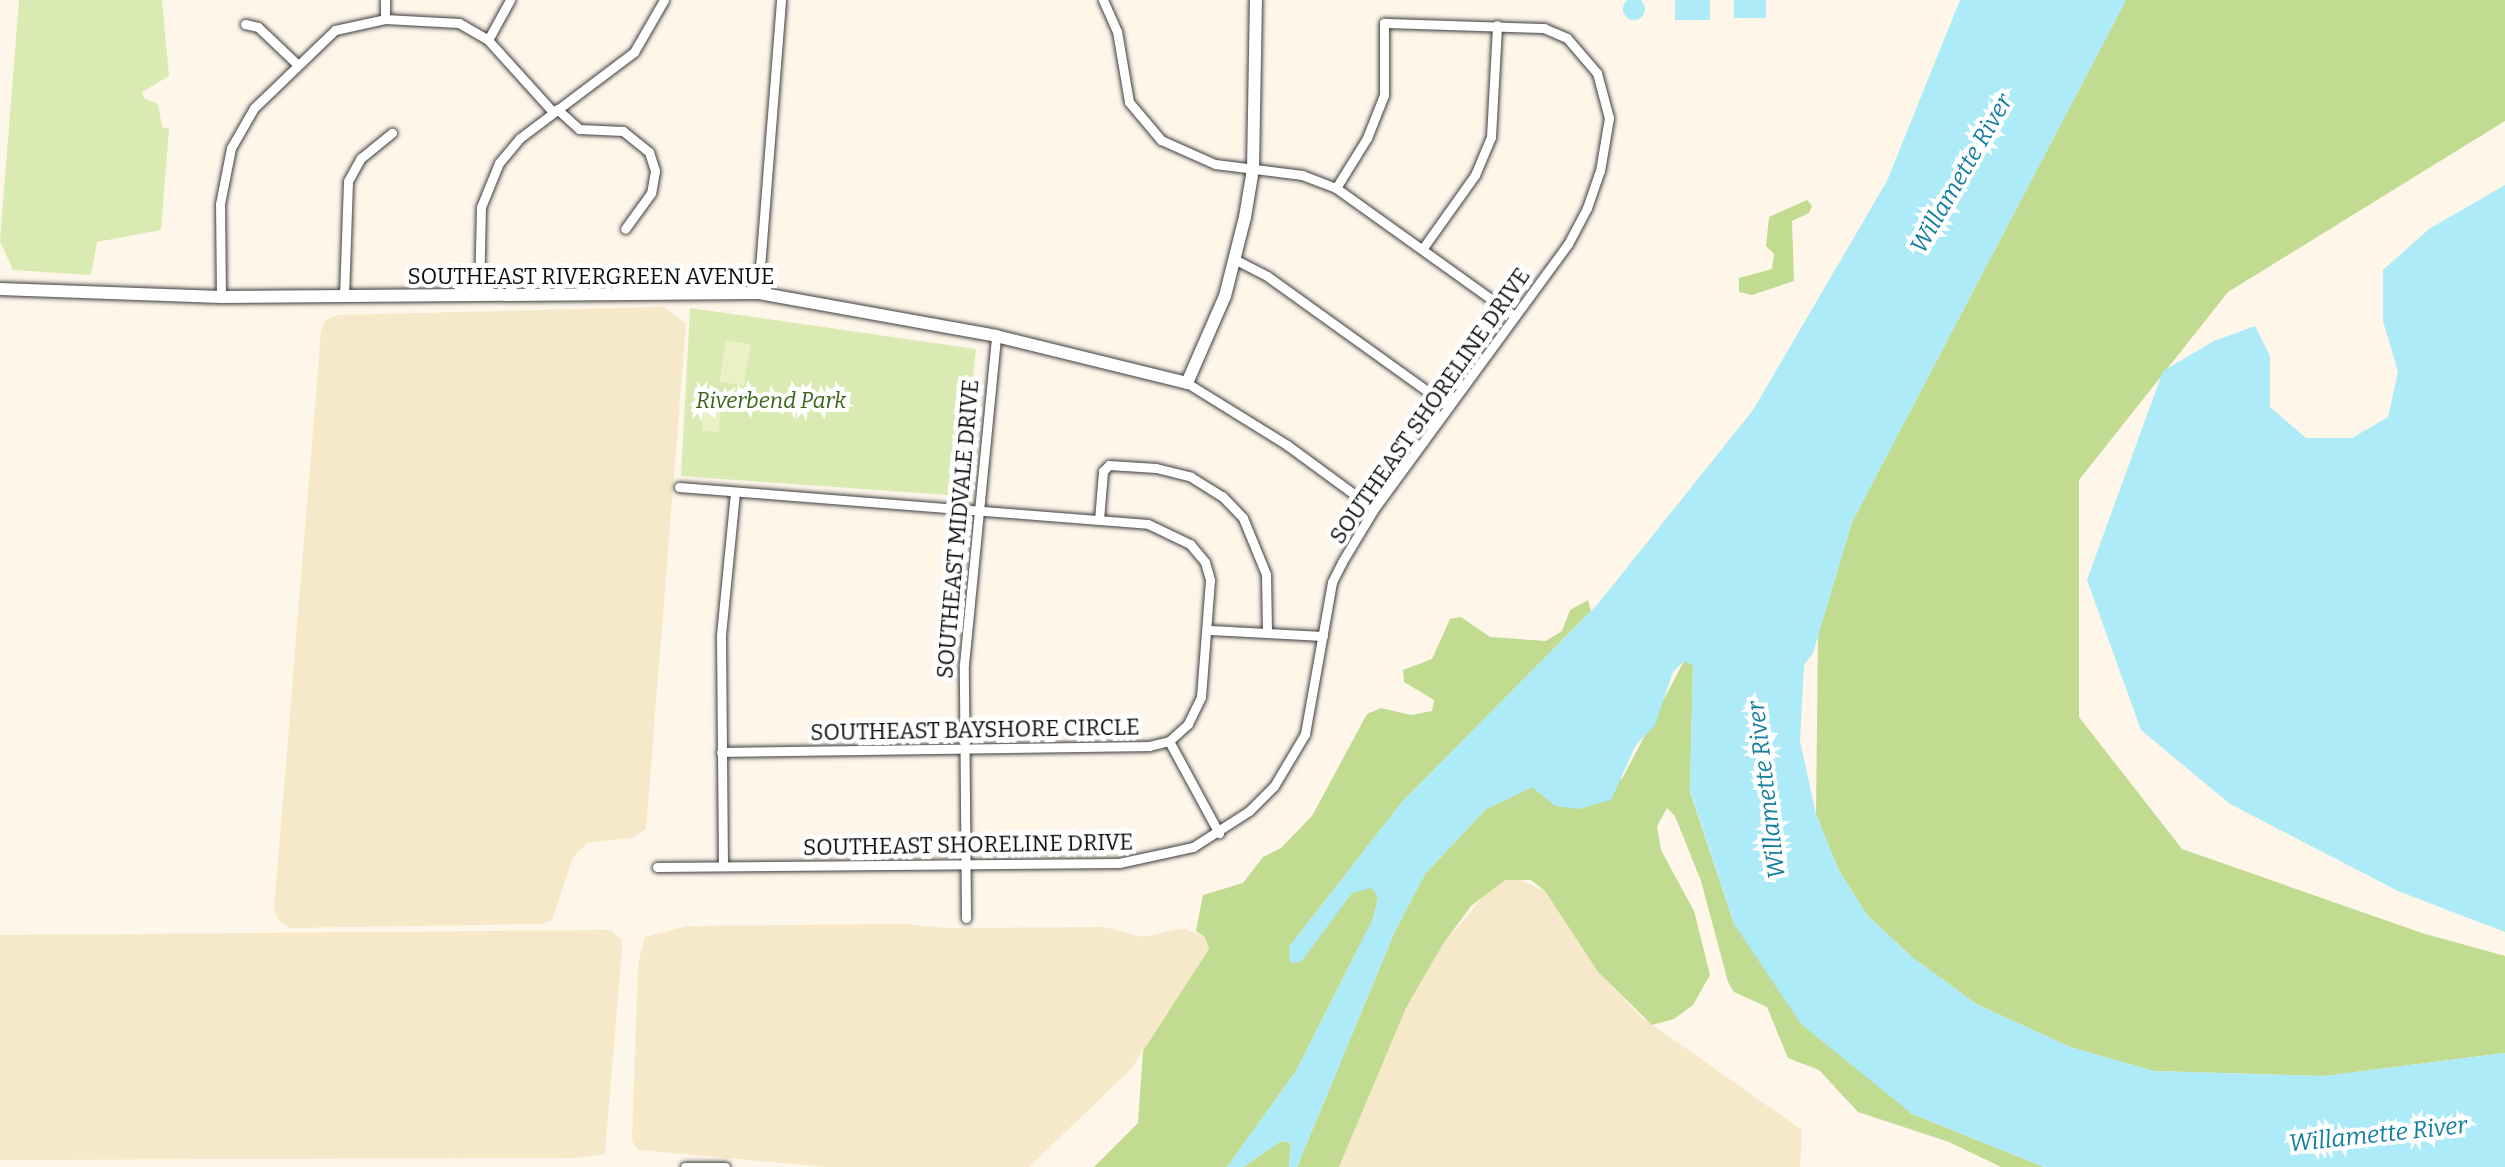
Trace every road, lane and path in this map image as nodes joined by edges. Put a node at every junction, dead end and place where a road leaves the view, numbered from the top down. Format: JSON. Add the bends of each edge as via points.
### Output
{"nodes":[{"id":1,"x":385,"y":0,"type":"edge"},
{"id":2,"x":510,"y":0,"type":"edge"},
{"id":3,"x":664,"y":0,"type":"edge"},
{"id":4,"x":781,"y":0,"type":"edge"},
{"id":5,"x":1103,"y":0,"type":"edge"},
{"id":6,"x":1256,"y":0,"type":"edge"},
{"id":7,"x":385,"y":19,"type":"junction"},
{"id":8,"x":245,"y":24,"type":"dead end"},
{"id":9,"x":1497,"y":25,"type":"junction"},
{"id":10,"x":488,"y":40,"type":"junction"},
{"id":11,"x":297,"y":64,"type":"junction"},
{"id":12,"x":555,"y":111,"type":"junction"},
{"id":13,"x":392,"y":133,"type":"dead end"},
{"id":14,"x":1253,"y":169,"type":"junction"},
{"id":15,"x":1336,"y":188,"type":"junction"},
{"id":16,"x":625,"y":229,"type":"dead end"},
{"id":17,"x":1423,"y":248,"type":"junction"},
{"id":18,"x":1236,"y":260,"type":"junction"},
{"id":19,"x":0,"y":289,"type":"edge"},
{"id":20,"x":758,"y":293,"type":"junction"},
{"id":21,"x":479,"y":295,"type":"junction"},
{"id":22,"x":344,"y":296,"type":"junction"},
{"id":23,"x":221,"y":297,"type":"junction"},
{"id":24,"x":1515,"y":316,"type":"junction"},
{"id":25,"x":996,"y":336,"type":"junction"},
{"id":26,"x":1187,"y":383,"type":"junction"},
{"id":27,"x":1449,"y":407,"type":"junction"},
{"id":28,"x":679,"y":487,"type":"dead end"},
{"id":29,"x":735,"y":493,"type":"junction"},
{"id":30,"x":1374,"y":509,"type":"junction"},
{"id":31,"x":977,"y":510,"type":"junction"},
{"id":32,"x":1099,"y":520,"type":"junction"},
{"id":33,"x":1210,"y":630,"type":"junction"},
{"id":34,"x":1267,"y":633,"type":"junction"},
{"id":35,"x":1323,"y":636,"type":"junction"},
{"id":36,"x":1169,"y":741,"type":"junction"},
{"id":37,"x":964,"y":748,"type":"junction"},
{"id":38,"x":721,"y":752,"type":"junction"},
{"id":39,"x":1219,"y":833,"type":"junction"},
{"id":40,"x":723,"y":866,"type":"junction"},
{"id":41,"x":965,"y":866,"type":"junction"},
{"id":42,"x":657,"y":867,"type":"dead end"},
{"id":43,"x":966,"y":918,"type":"dead end"},
{"id":44,"x":685,"y":1167,"type":"edge"},
{"id":45,"x":725,"y":1167,"type":"edge"}],
"edges":[{"from":1,"to":7,"type":"street"},
{"from":2,"to":10,"type":"street"},
{"from":3,"to":12,"type":"street","via":[[634,52]]},
{"from":4,"to":20,"type":"street"},
{"from":5,"to":14,"type":"street","via":[[1117,31],[1123,88],[1147,128],[1190,156]]},
{"from":6,"to":14,"type":"street"},
{"from":7,"to":10,"type":"street","via":[[448,20]]},
{"from":7,"to":11,"type":"street","via":[[344,25]]},
{"from":8,"to":11,"type":"street","via":[[258,27]]},
{"from":9,"to":15,"type":"street","name":"SOUTHEAST SHORELINE DRIVE","via":[[1384,23],[1384,95],[1367,138]]},
{"from":9,"to":17,"type":"street","via":[[1491,137],[1475,175]]},
{"from":9,"to":24,"type":"street","name":"SOUTHEAST SHORELINE DRIVE","via":[[1544,28],[1567,38],[1597,73],[1609,118],[1587,208]]},
{"from":10,"to":12,"type":"street"},
{"from":11,"to":23,"type":"street","via":[[254,108],[231,148],[220,204]]},
{"from":12,"to":16,"type":"street","via":[[579,129],[623,131],[649,152],[655,171],[651,193]]},
{"from":12,"to":21,"type":"street","via":[[509,150],[484,194],[478,222]]},
{"from":13,"to":22,"type":"street","via":[[361,158],[348,181]]},
{"from":14,"to":15,"type":"street","via":[[1302,175]]},
{"from":14,"to":18,"type":"street"},
{"from":15,"to":17,"type":"street"},
{"from":17,"to":24,"type":"street"},
{"from":18,"to":26,"type":"street"},
{"from":18,"to":27,"type":"street","via":[[1267,276]]},
{"from":19,"to":23,"type":"street","name":"SOUTHEAST RIVERGREEN AVENUE"},
{"from":20,"to":21,"type":"street","name":"SOUTHEAST RIVERGREEN AVENUE"},
{"from":20,"to":25,"type":"street","name":"SOUTHEAST RIVERGREEN AVENUE"},
{"from":21,"to":22,"type":"street","name":"SOUTHEAST RIVERGREEN AVENUE"},
{"from":22,"to":23,"type":"street","name":"SOUTHEAST RIVERGREEN AVENUE"},
{"from":24,"to":27,"type":"street","name":"SOUTHEAST SHORELINE DRIVE"},
{"from":25,"to":26,"type":"street","name":"SOUTHEAST RIVERGREEN AVENUE"},
{"from":25,"to":31,"type":"street","name":"SOUTHEAST MIDVALE DRIVE"},
{"from":26,"to":30,"type":"street","name":"SOUTHEAST RIVERGREEN AVENUE","via":[[1287,445]]},
{"from":27,"to":30,"type":"street","name":"SOUTHEAST SHORELINE DRIVE"},
{"from":28,"to":29,"type":"street","name":"SOUTHEAST BAYSHORE CIRCLE"},
{"from":29,"to":31,"type":"street","name":"SOUTHEAST BAYSHORE CIRCLE"},
{"from":29,"to":38,"type":"street","via":[[721,635]]},
{"from":30,"to":35,"type":"street","name":"SOUTHEAST SHORELINE DRIVE","via":[[1332,582]]},
{"from":31,"to":32,"type":"street","name":"SOUTHEAST BAYSHORE CIRCLE"},
{"from":31,"to":37,"type":"street","name":"SOUTHEAST MIDVALE DRIVE","via":[[967,608]]},
{"from":32,"to":33,"type":"street","name":"SOUTHEAST BAYSHORE CIRCLE","via":[[1148,524],[1190,544],[1205,562],[1210,580]]},
{"from":32,"to":34,"type":"street","via":[[1103,471],[1109,465],[1191,477],[1222,496],[1243,518],[1263,564]]},
{"from":33,"to":34,"type":"street"},
{"from":33,"to":36,"type":"street","name":"SOUTHEAST BAYSHORE CIRCLE","via":[[1201,697],[1188,724]]},
{"from":34,"to":35,"type":"street"},
{"from":35,"to":39,"type":"street","name":"SOUTHEAST SHORELINE DRIVE","via":[[1305,734],[1274,786]]},
{"from":36,"to":37,"type":"street","name":"SOUTHEAST BAYSHORE CIRCLE","via":[[1149,746]]},
{"from":36,"to":39,"type":"street"},
{"from":37,"to":38,"type":"street","name":"SOUTHEAST BAYSHORE CIRCLE"},
{"from":37,"to":41,"type":"street","name":"SOUTHEAST MIDVALE DRIVE"},
{"from":38,"to":40,"type":"street"},
{"from":39,"to":41,"type":"street","name":"SOUTHEAST SHORELINE DRIVE","via":[[1163,856],[1119,863]]},
{"from":40,"to":41,"type":"street","name":"SOUTHEAST SHORELINE DRIVE"},
{"from":40,"to":42,"type":"street","name":"SOUTHEAST SHORELINE DRIVE"},
{"from":41,"to":43,"type":"street","name":"SOUTHEAST MIDVALE DRIVE"},
{"from":44,"to":45,"type":"street"}]}
